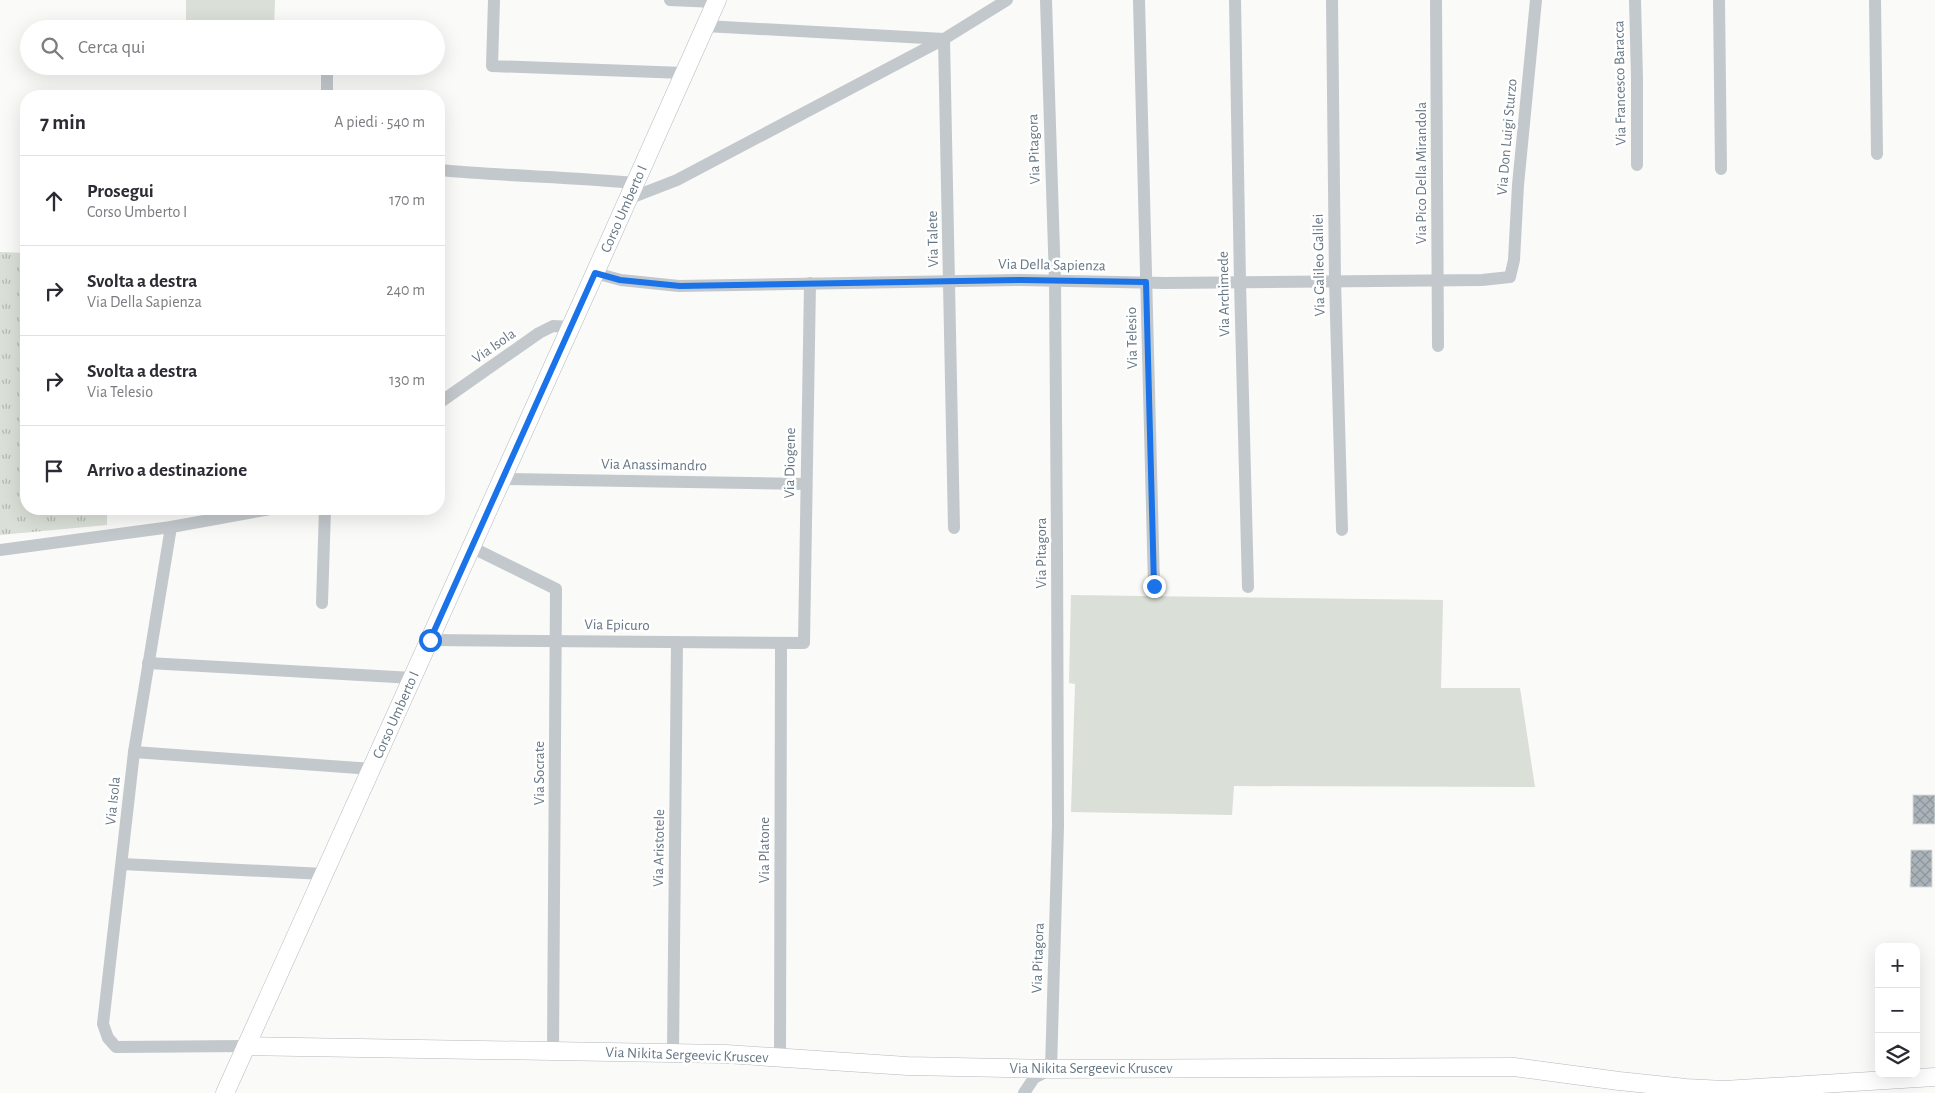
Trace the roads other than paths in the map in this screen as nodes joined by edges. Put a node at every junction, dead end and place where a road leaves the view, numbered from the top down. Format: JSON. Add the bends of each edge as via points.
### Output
{"nodes":[{"id":1,"x":494,"y":0,"type":"edge"},
{"id":2,"x":670,"y":0,"type":"edge"},
{"id":3,"x":1007,"y":0,"type":"edge"},
{"id":4,"x":1046,"y":0,"type":"edge"},
{"id":5,"x":1139,"y":0,"type":"edge"},
{"id":6,"x":1235,"y":0,"type":"edge"},
{"id":7,"x":1332,"y":0,"type":"edge"},
{"id":8,"x":1436,"y":0,"type":"edge"},
{"id":9,"x":1536,"y":0,"type":"edge"},
{"id":10,"x":1635,"y":0,"type":"edge"},
{"id":11,"x":1719,"y":0,"type":"edge"},
{"id":12,"x":1875,"y":0,"type":"edge"},
{"id":13,"x":716,"y":1,"type":"edge"},
{"id":14,"x":705,"y":26,"type":"junction"},
{"id":15,"x":944,"y":39,"type":"junction"},
{"id":16,"x":684,"y":73,"type":"junction"},
{"id":17,"x":327,"y":75,"type":"edge"},
{"id":18,"x":327,"y":90,"type":"edge"},
{"id":19,"x":1877,"y":154,"type":"dead end"},
{"id":20,"x":1637,"y":165,"type":"dead end"},
{"id":21,"x":1721,"y":169,"type":"dead end"},
{"id":22,"x":445,"y":171,"type":"edge"},
{"id":23,"x":632,"y":191,"type":"junction"},
{"id":24,"x":595,"y":273,"type":"junction"},
{"id":25,"x":1510,"y":277,"type":"joint"},
{"id":26,"x":1438,"y":279,"type":"junction"},
{"id":27,"x":1335,"y":280,"type":"junction"},
{"id":28,"x":950,"y":281,"type":"junction"},
{"id":29,"x":1055,"y":281,"type":"junction"},
{"id":30,"x":1146,"y":282,"type":"junction"},
{"id":31,"x":1240,"y":282,"type":"junction"},
{"id":32,"x":810,"y":284,"type":"junction"},
{"id":33,"x":571,"y":327,"type":"junction"},
{"id":34,"x":1438,"y":346,"type":"dead end"},
{"id":35,"x":445,"y":399,"type":"edge"},
{"id":36,"x":501,"y":479,"type":"junction"},
{"id":37,"x":806,"y":484,"type":"junction"},
{"id":38,"x":237,"y":515,"type":"edge"},
{"id":39,"x":325,"y":515,"type":"edge"},
{"id":40,"x":171,"y":527,"type":"junction"},
{"id":41,"x":954,"y":528,"type":"dead end"},
{"id":42,"x":1342,"y":530,"type":"dead end"},
{"id":43,"x":472,"y":547,"type":"junction"},
{"id":44,"x":0,"y":550,"type":"edge"},
{"id":45,"x":1154,"y":586,"type":"dead end"},
{"id":46,"x":1248,"y":587,"type":"dead end"},
{"id":47,"x":322,"y":603,"type":"dead end"},
{"id":48,"x":430,"y":640,"type":"junction"},
{"id":49,"x":556,"y":641,"type":"junction"},
{"id":50,"x":677,"y":642,"type":"junction"},
{"id":51,"x":781,"y":643,"type":"junction"},
{"id":52,"x":804,"y":644,"type":"joint"},
{"id":53,"x":148,"y":663,"type":"junction"},
{"id":54,"x":413,"y":678,"type":"junction"},
{"id":55,"x":134,"y":752,"type":"junction"},
{"id":56,"x":372,"y":769,"type":"junction"},
{"id":57,"x":122,"y":864,"type":"junction"},
{"id":58,"x":324,"y":874,"type":"junction"},
{"id":59,"x":246,"y":1046,"type":"junction"},
{"id":60,"x":554,"y":1051,"type":"junction"},
{"id":61,"x":673,"y":1053,"type":"junction"},
{"id":62,"x":780,"y":1058,"type":"junction"},
{"id":63,"x":1051,"y":1069,"type":"junction"},
{"id":64,"x":1935,"y":1077,"type":"edge"},
{"id":65,"x":225,"y":1093,"type":"edge"},
{"id":66,"x":1024,"y":1093,"type":"edge"}],
"edges":[{"from":1,"to":16,"type":"street","via":[[492,66]]},
{"from":2,"to":13,"type":"street"},
{"from":3,"to":15,"type":"street"},
{"from":4,"to":29,"type":"street","name":"Via Pitagora"},
{"from":5,"to":30,"type":"street","name":"Via Telesio"},
{"from":6,"to":31,"type":"street","name":"Via Archimede"},
{"from":7,"to":27,"type":"street","name":"Via Galileo Galilei"},
{"from":8,"to":26,"type":"street","name":"Via Pico Della Mirandola"},
{"from":9,"to":25,"type":"street","name":"Via Don Luigi Sturzo"},
{"from":10,"to":20,"type":"street","name":"Via Francesco Baracca"},
{"from":11,"to":21,"type":"street"},
{"from":12,"to":19,"type":"street"},
{"from":13,"to":14,"type":"main road","name":"Corso Umberto I"},
{"from":14,"to":15,"type":"street"},
{"from":14,"to":16,"type":"main road","name":"Corso Umberto I"},
{"from":15,"to":23,"type":"street","via":[[677,180]]},
{"from":15,"to":28,"type":"street","name":"Via Talete"},
{"from":16,"to":23,"type":"main road","name":"Corso Umberto I"},
{"from":17,"to":18,"type":"street"},
{"from":22,"to":23,"type":"street","via":[[585,178]]},
{"from":23,"to":24,"type":"main road","name":"Corso Umberto I"},
{"from":24,"to":32,"type":"street","name":"Via Della Sapienza","via":[[620,280],[680,286]]},
{"from":24,"to":33,"type":"main road","name":"Corso Umberto I"},
{"from":25,"to":26,"type":"street","name":"Via Della Sapienza"},
{"from":26,"to":27,"type":"street","name":"Via Della Sapienza"},
{"from":26,"to":34,"type":"street","name":"Via Pico Della Mirandola"},
{"from":27,"to":31,"type":"street","name":"Via Della Sapienza"},
{"from":27,"to":42,"type":"street","name":"Via Galileo Galilei"},
{"from":28,"to":29,"type":"street","name":"Via Della Sapienza"},
{"from":28,"to":32,"type":"street","name":"Via Della Sapienza"},
{"from":28,"to":41,"type":"street","name":"Via Talete"},
{"from":29,"to":30,"type":"street","name":"Via Della Sapienza"},
{"from":29,"to":63,"type":"street","name":"Via Pitagora","via":[[1058,826]]},
{"from":30,"to":31,"type":"street","name":"Via Della Sapienza"},
{"from":30,"to":45,"type":"street","name":"Via Telesio"},
{"from":31,"to":46,"type":"street","name":"Via Archimede"},
{"from":32,"to":37,"type":"street","name":"Via Diogene"},
{"from":33,"to":35,"type":"street","name":"Via Isola","via":[[553,326],[540,333]]},
{"from":33,"to":36,"type":"main road","name":"Corso Umberto I"},
{"from":36,"to":37,"type":"street","name":"Via Anassimandro"},
{"from":36,"to":43,"type":"main road","name":"Corso Umberto I"},
{"from":37,"to":52,"type":"street","name":"Via Diogene"},
{"from":38,"to":40,"type":"street"},
{"from":39,"to":47,"type":"street"},
{"from":40,"to":44,"type":"street"},
{"from":40,"to":53,"type":"street","name":"Via Isola"},
{"from":43,"to":48,"type":"main road","name":"Corso Umberto I"},
{"from":43,"to":49,"type":"street","name":"Via Socrate","via":[[556,589]]},
{"from":48,"to":49,"type":"street","name":"Via Epicuro"},
{"from":48,"to":54,"type":"main road","name":"Corso Umberto I"},
{"from":49,"to":50,"type":"street","name":"Via Epicuro"},
{"from":49,"to":60,"type":"street","name":"Via Socrate"},
{"from":50,"to":51,"type":"street","name":"Via Epicuro"},
{"from":50,"to":61,"type":"street","name":"Via Aristotele"},
{"from":51,"to":52,"type":"street","name":"Via Epicuro"},
{"from":51,"to":62,"type":"street","name":"Via Platone"},
{"from":53,"to":54,"type":"street"},
{"from":53,"to":55,"type":"street","name":"Via Isola"},
{"from":54,"to":56,"type":"main road","name":"Corso Umberto I"},
{"from":55,"to":56,"type":"street"},
{"from":55,"to":57,"type":"street","name":"Via Isola"},
{"from":56,"to":58,"type":"main road","name":"Corso Umberto I"},
{"from":57,"to":58,"type":"street"},
{"from":57,"to":59,"type":"street","name":"Via Isola","via":[[103,1024],[108,1038],[116,1047]]},
{"from":58,"to":59,"type":"main road","name":"Corso Umberto I"},
{"from":59,"to":60,"type":"main road","name":"Via Nikita Sergeevic Kruscev"},
{"from":59,"to":65,"type":"main road","name":"Corso Umberto I"},
{"from":60,"to":61,"type":"main road","name":"Via Nikita Sergeevic Kruscev"},
{"from":61,"to":62,"type":"main road","name":"Via Nikita Sergeevic Kruscev"},
{"from":62,"to":63,"type":"main road","name":"Via Nikita Sergeevic Kruscev","via":[[907,1066]]},
{"from":63,"to":64,"type":"main road","name":"Via Nikita Sergeevic Kruscev","via":[[1514,1067],[1724,1090]]},
{"from":63,"to":66,"type":"street","via":[[1034,1078]]}]}
